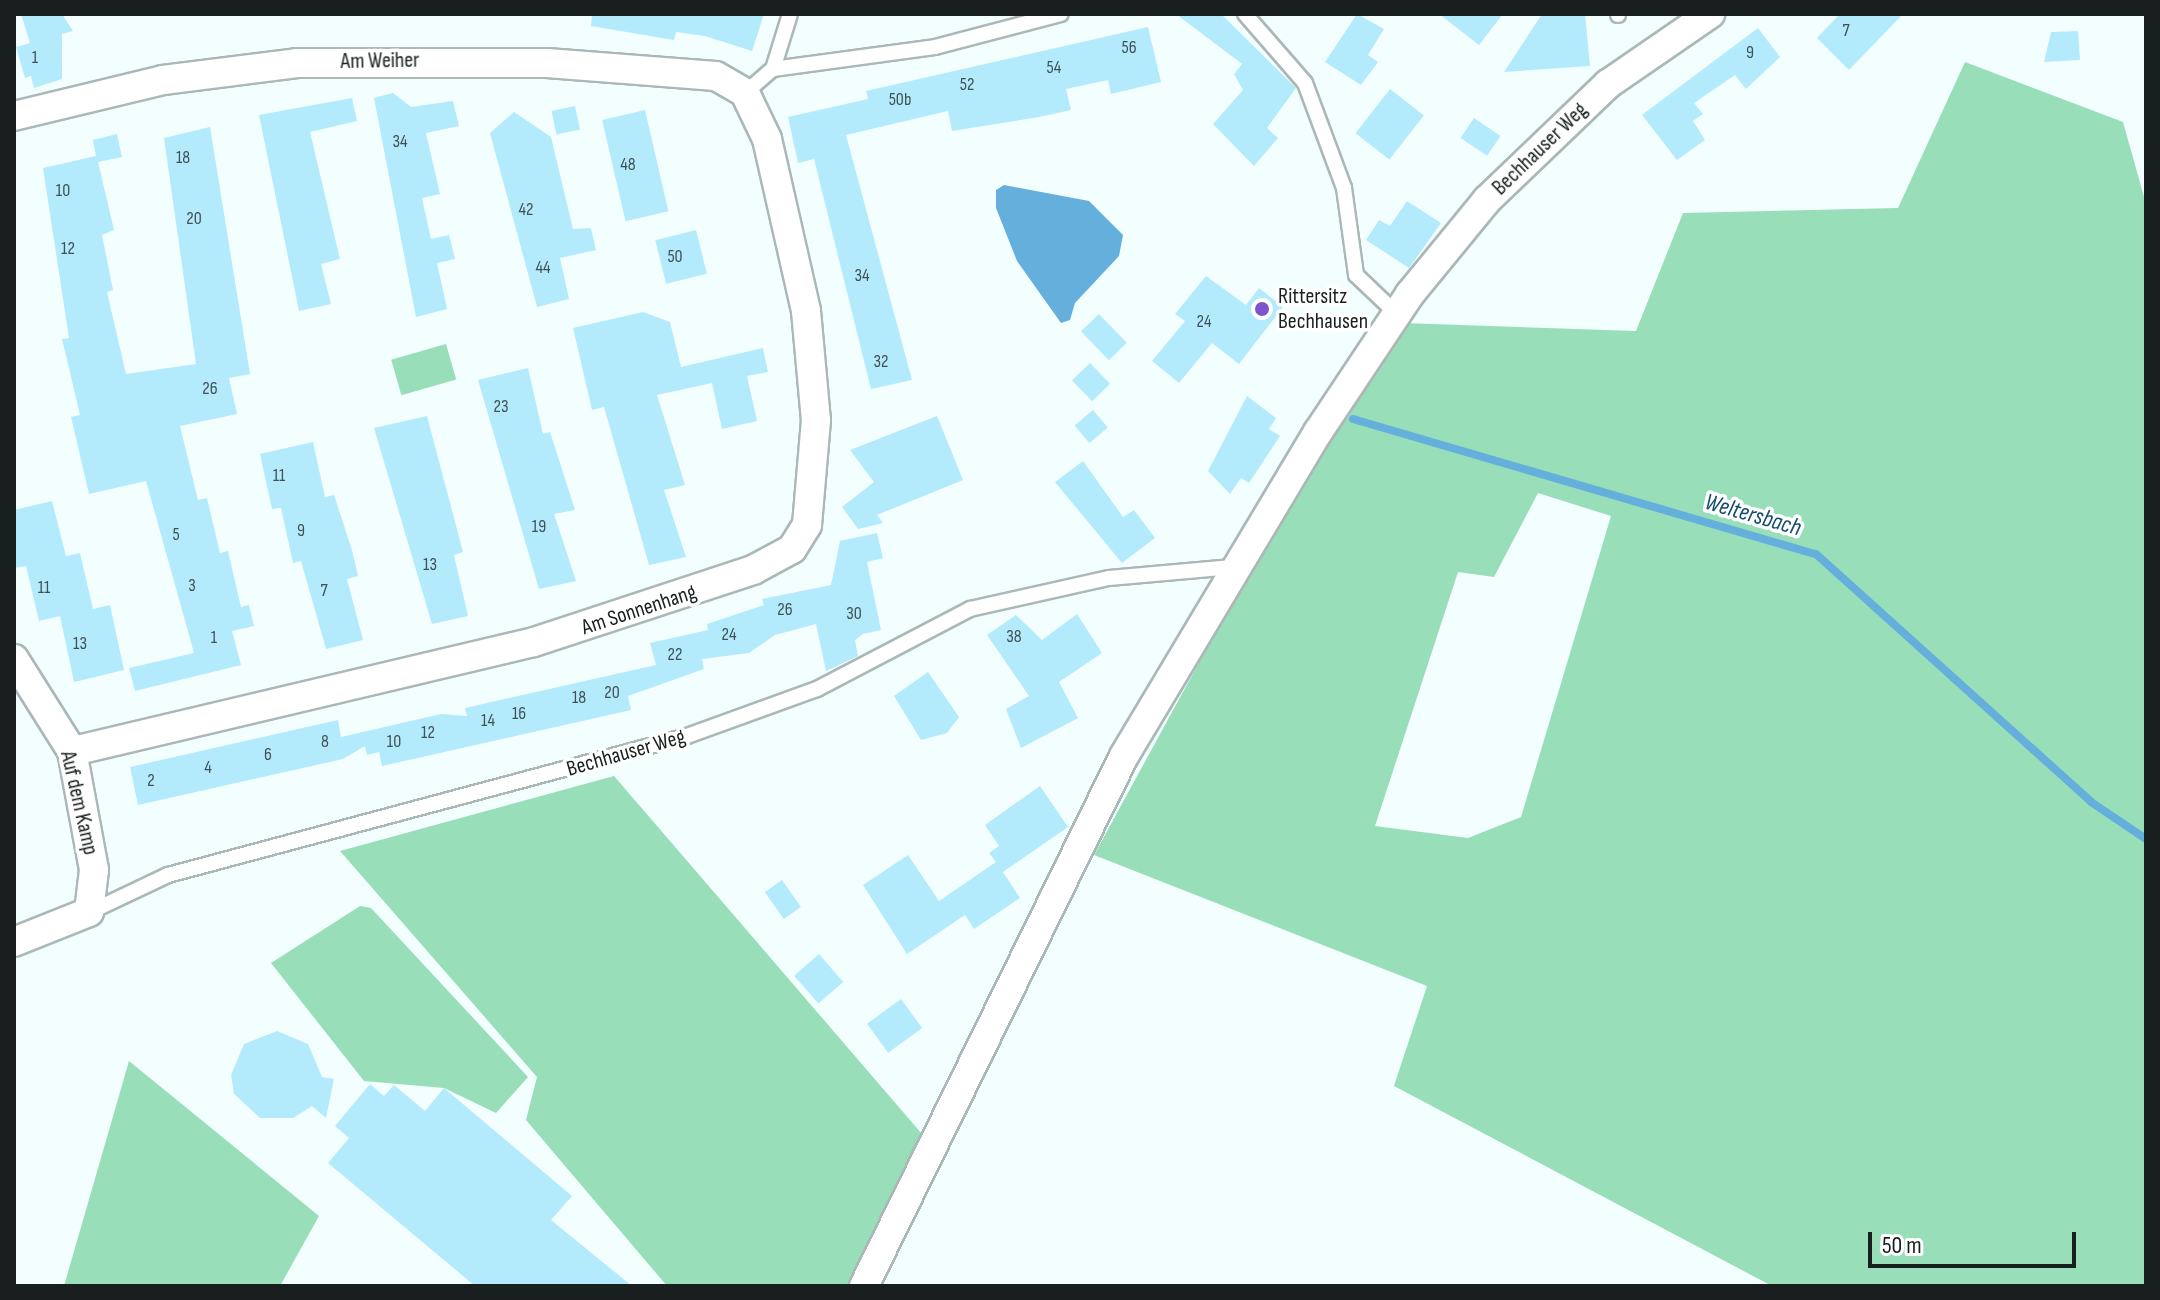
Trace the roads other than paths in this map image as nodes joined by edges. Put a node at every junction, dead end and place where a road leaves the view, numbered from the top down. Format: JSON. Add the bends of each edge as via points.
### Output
{"nodes":[{"id":1,"x":790,"y":14,"type":"edge"},
{"id":2,"x":1061,"y":14,"type":"edge"},
{"id":3,"x":1245,"y":14,"type":"edge"},
{"id":4,"x":1710,"y":14,"type":"edge"},
{"id":5,"x":773,"y":69,"type":"junction"},
{"id":6,"x":745,"y":93,"type":"junction"},
{"id":7,"x":14,"y":116,"type":"edge"},
{"id":8,"x":1398,"y":315,"type":"junction"},
{"id":9,"x":1233,"y":567,"type":"junction"},
{"id":10,"x":14,"y":659,"type":"edge"},
{"id":11,"x":72,"y":751,"type":"junction"},
{"id":12,"x":89,"y":912,"type":"junction"},
{"id":13,"x":14,"y":942,"type":"edge"},
{"id":14,"x":864,"y":1286,"type":"edge"}],
"edges":[{"from":1,"to":5,"type":"lane"},
{"from":2,"to":5,"type":"lane","via":[[935,47]]},
{"from":3,"to":8,"type":"lane","via":[[1305,83],[1344,188],[1356,275]]},
{"from":4,"to":8,"type":"street","name":"Bechhauser Weg","via":[[1608,84],[1487,200]]},
{"from":5,"to":6,"type":"lane"},
{"from":6,"to":7,"type":"street","name":"Am Weiher","via":[[716,76],[676,68],[353,61],[163,80]]},
{"from":6,"to":11,"type":"street","name":"Am Sonnenhang","via":[[767,139],[806,311],[816,484],[792,549],[641,613]]},
{"from":8,"to":9,"type":"street","name":"Bechhauser Weg"},
{"from":9,"to":12,"type":"lane","name":"Bechhauser Weg","via":[[1109,578],[970,609],[817,689],[687,736],[168,875]]},
{"from":9,"to":14,"type":"street","name":"Bechhauser Weg","via":[[1124,756]]},
{"from":10,"to":11,"type":"street","name":"Auf dem Kamp"},
{"from":11,"to":12,"type":"street","name":"Auf dem Kamp","via":[[94,870]]},
{"from":12,"to":13,"type":"street","name":"Bechhauser Weg"}]}
